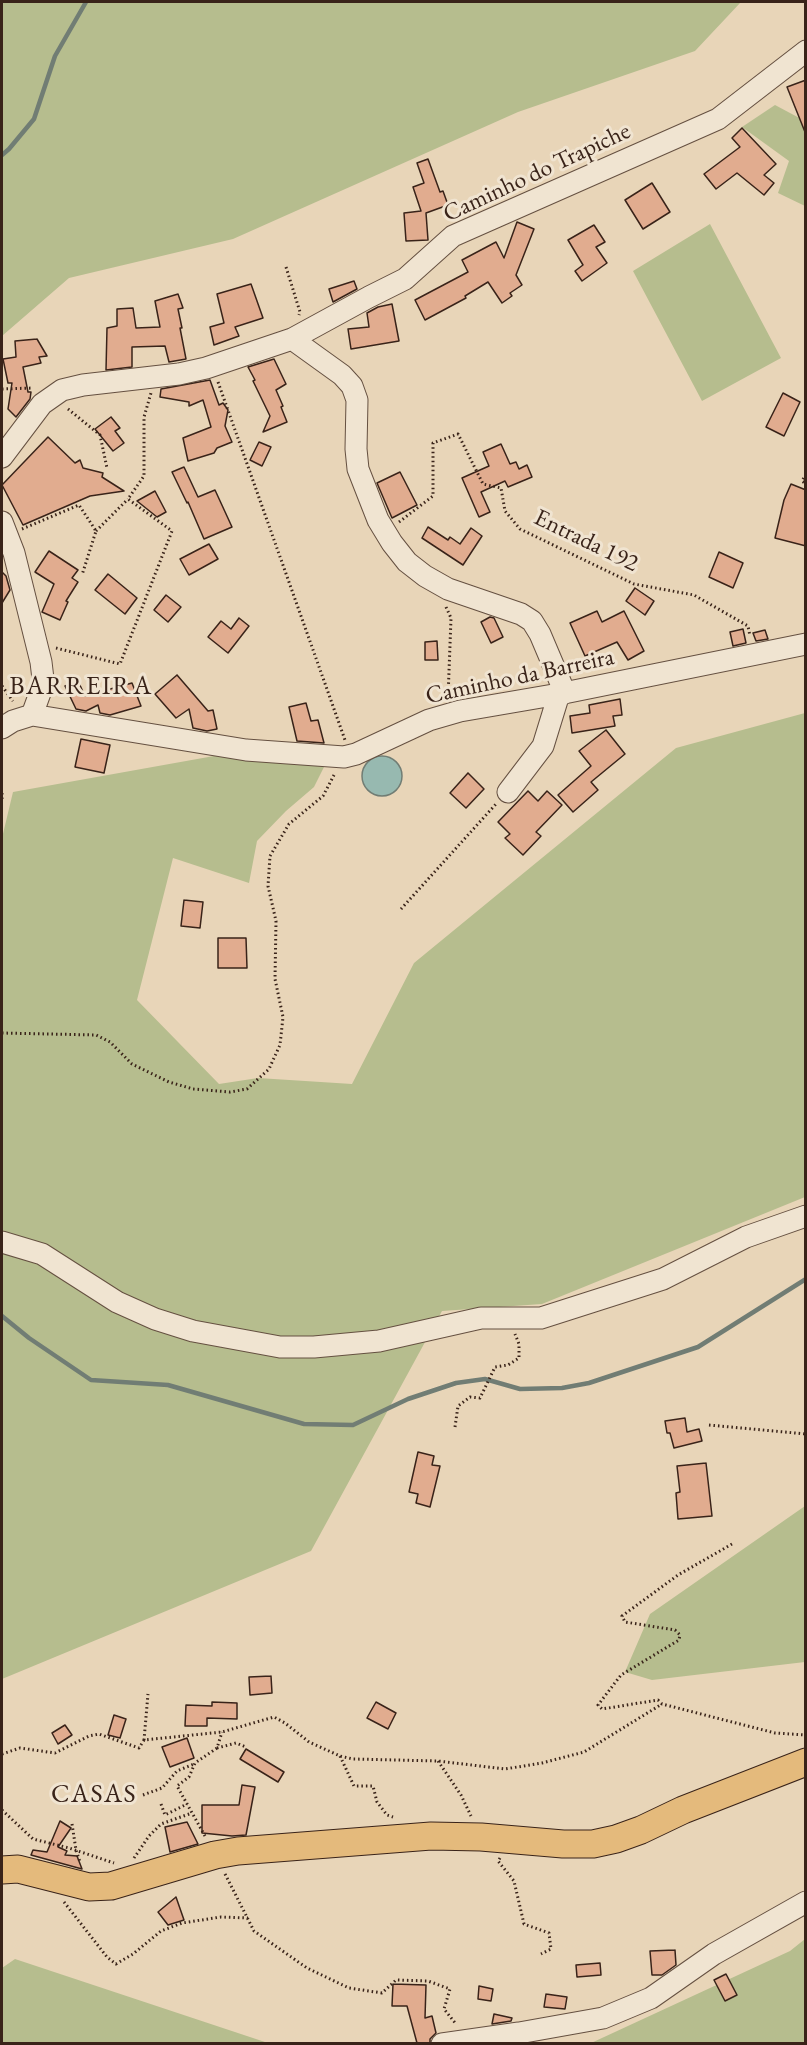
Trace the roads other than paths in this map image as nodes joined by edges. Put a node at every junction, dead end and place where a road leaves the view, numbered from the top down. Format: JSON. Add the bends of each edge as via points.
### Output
{"nodes":[{"id":1,"x":806,"y":51,"type":"edge"},
{"id":2,"x":292,"y":339,"type":"junction"},
{"id":3,"x":2,"y":457,"type":"edge"},
{"id":4,"x":4,"y":529,"type":"edge"},
{"id":5,"x":806,"y":644,"type":"edge"},
{"id":6,"x":562,"y":694,"type":"junction"},
{"id":7,"x":32,"y":715,"type":"junction"},
{"id":8,"x":2,"y":728,"type":"edge"},
{"id":9,"x":508,"y":792,"type":"road end"},
{"id":10,"x":806,"y":1216,"type":"edge"},
{"id":11,"x":2,"y":1242,"type":"edge"},
{"id":12,"x":806,"y":1762,"type":"edge"},
{"id":13,"x":2,"y":1870,"type":"edge"},
{"id":14,"x":806,"y":1902,"type":"edge"},
{"id":15,"x":442,"y":2043,"type":"edge"}],
"edges":[{"from":1,"to":2,"type":"street","name":"Caminho do Trapiche","via":[[718,119],[453,236],[405,279]]},
{"from":2,"to":3,"type":"street","name":"Caminho do Trapiche","via":[[179,374],[62,390],[42,404]]},
{"from":2,"to":6,"type":"street","via":[[352,386],[357,400],[358,469],[385,532],[407,562],[448,588],[532,621]]},
{"from":4,"to":7,"type":"street","via":[[14,553],[43,679]]},
{"from":5,"to":6,"type":"street","name":"Caminho da Barreira"},
{"from":6,"to":7,"type":"street","name":"Caminho da Barreira","via":[[429,720],[347,756],[246,750]]},
{"from":6,"to":9,"type":"street","via":[[543,746]]},
{"from":7,"to":8,"type":"street"},
{"from":10,"to":11,"type":"street","via":[[746,1237],[663,1278],[541,1318],[481,1318],[379,1341],[314,1347],[280,1347],[155,1319],[117,1302],[42,1254]]},
{"from":12,"to":13,"type":"main road","via":[[616,1839],[593,1844],[431,1836],[238,1851],[111,1886],[89,1887],[18,1869]]},
{"from":14,"to":15,"type":"street","via":[[714,1954],[651,1998],[612,2014],[581,2023]]}]}
